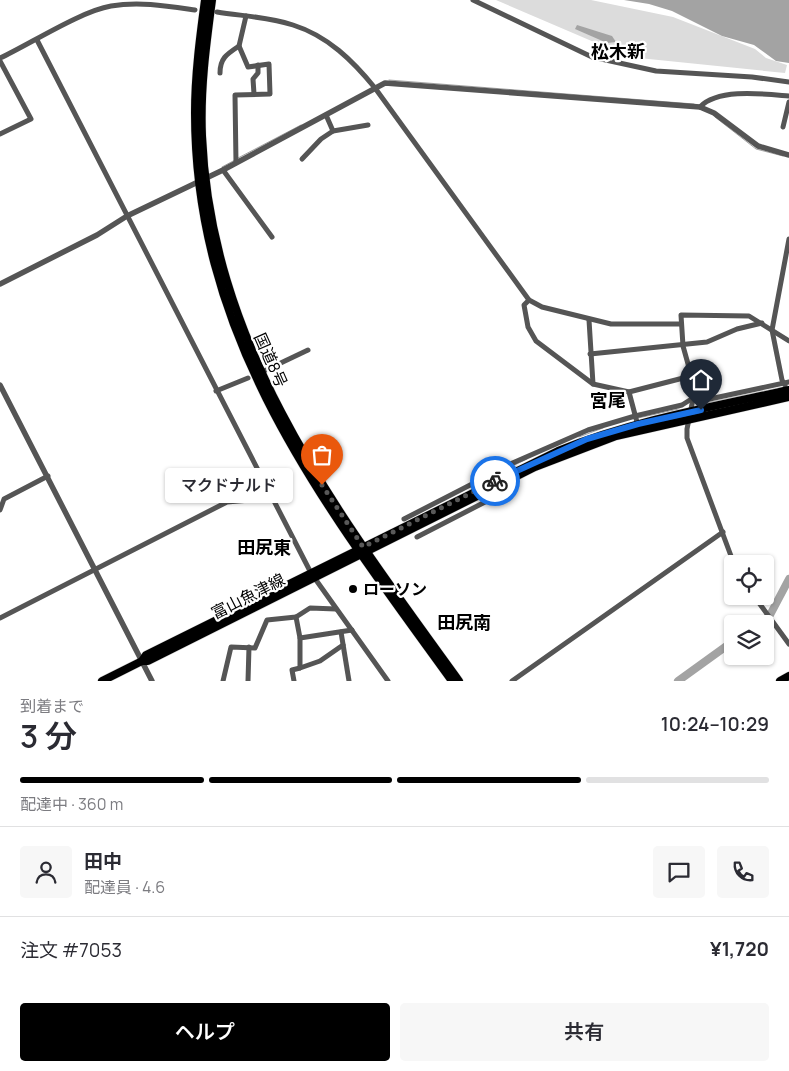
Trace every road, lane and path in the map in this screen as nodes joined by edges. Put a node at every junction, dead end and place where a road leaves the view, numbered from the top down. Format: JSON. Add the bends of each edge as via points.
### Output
{"nodes":[{"id":1,"x":205,"y":0,"type":"edge"},
{"id":2,"x":212,"y":0,"type":"edge"},
{"id":3,"x":473,"y":0,"type":"edge"},
{"id":4,"x":196,"y":10,"type":"dead end"},
{"id":5,"x":217,"y":12,"type":"dead end"},
{"id":6,"x":246,"y":16,"type":"junction"},
{"id":7,"x":37,"y":40,"type":"junction"},
{"id":8,"x":239,"y":46,"type":"junction"},
{"id":9,"x":0,"y":60,"type":"edge"},
{"id":10,"x":258,"y":65,"type":"junction"},
{"id":11,"x":220,"y":73,"type":"dead end"},
{"id":12,"x":789,"y":82,"type":"edge"},
{"id":13,"x":376,"y":88,"type":"junction"},
{"id":14,"x":254,"y":94,"type":"junction"},
{"id":15,"x":789,"y":96,"type":"edge"},
{"id":16,"x":789,"y":102,"type":"edge"},
{"id":17,"x":700,"y":107,"type":"junction"},
{"id":18,"x":326,"y":115,"type":"junction"},
{"id":19,"x":368,"y":125,"type":"dead end"},
{"id":20,"x":783,"y":127,"type":"dead end"},
{"id":21,"x":333,"y":131,"type":"junction"},
{"id":22,"x":0,"y":134,"type":"edge"},
{"id":23,"x":789,"y":155,"type":"edge"},
{"id":24,"x":302,"y":159,"type":"dead end"},
{"id":25,"x":236,"y":163,"type":"junction"},
{"id":26,"x":223,"y":170,"type":"junction"},
{"id":27,"x":203,"y":180,"type":"junction"},
{"id":28,"x":127,"y":216,"type":"junction"},
{"id":29,"x":272,"y":237,"type":"dead end"},
{"id":30,"x":789,"y":239,"type":"edge"},
{"id":31,"x":0,"y":284,"type":"edge"},
{"id":32,"x":528,"y":300,"type":"junction"},
{"id":33,"x":589,"y":320,"type":"junction"},
{"id":34,"x":681,"y":324,"type":"junction"},
{"id":35,"x":762,"y":324,"type":"junction"},
{"id":36,"x":772,"y":330,"type":"junction"},
{"id":37,"x":789,"y":341,"type":"edge"},
{"id":38,"x":683,"y":346,"type":"junction"},
{"id":39,"x":308,"y":350,"type":"dead end"},
{"id":40,"x":590,"y":354,"type":"junction"},
{"id":41,"x":266,"y":370,"type":"dead end"},
{"id":42,"x":692,"y":376,"type":"junction"},
{"id":43,"x":248,"y":378,"type":"dead end"},
{"id":44,"x":786,"y":382,"type":"edge"},
{"id":45,"x":0,"y":384,"type":"edge"},
{"id":46,"x":593,"y":384,"type":"junction"},
{"id":47,"x":789,"y":390,"type":"edge"},
{"id":48,"x":216,"y":391,"type":"junction"},
{"id":49,"x":629,"y":392,"type":"junction"},
{"id":50,"x":789,"y":397,"type":"edge"},
{"id":51,"x":693,"y":398,"type":"junction"},
{"id":52,"x":690,"y":415,"type":"junction"},
{"id":53,"x":635,"y":416,"type":"junction"},
{"id":54,"x":638,"y":427,"type":"junction"},
{"id":55,"x":487,"y":472,"type":"junction"},
{"id":56,"x":48,"y":476,"type":"junction"},
{"id":57,"x":494,"y":485,"type":"junction"},
{"id":58,"x":272,"y":498,"type":"junction"},
{"id":59,"x":0,"y":510,"type":"edge"},
{"id":60,"x":404,"y":518,"type":"dead end"},
{"id":61,"x":723,"y":532,"type":"junction"},
{"id":62,"x":417,"y":537,"type":"dead end"},
{"id":63,"x":362,"y":551,"type":"junction"},
{"id":64,"x":731,"y":555,"type":"edge"},
{"id":65,"x":95,"y":570,"type":"junction"},
{"id":66,"x":312,"y":576,"type":"junction"},
{"id":67,"x":761,"y":605,"type":"edge"},
{"id":68,"x":336,"y":609,"type":"junction"},
{"id":69,"x":296,"y":616,"type":"junction"},
{"id":70,"x":0,"y":618,"type":"edge"},
{"id":71,"x":352,"y":630,"type":"junction"},
{"id":72,"x":341,"y":632,"type":"junction"},
{"id":73,"x":300,"y":638,"type":"junction"},
{"id":74,"x":789,"y":644,"type":"edge"},
{"id":75,"x":343,"y":645,"type":"junction"},
{"id":76,"x":249,"y":647,"type":"junction"},
{"id":77,"x":142,"y":661,"type":"junction"},
{"id":78,"x":300,"y":668,"type":"junction"},
{"id":79,"x":789,"y":676,"type":"edge"},
{"id":80,"x":102,"y":681,"type":"edge"},
{"id":81,"x":152,"y":681,"type":"edge"},
{"id":82,"x":223,"y":681,"type":"edge"},
{"id":83,"x":248,"y":681,"type":"edge"},
{"id":84,"x":294,"y":681,"type":"edge"},
{"id":85,"x":349,"y":681,"type":"edge"},
{"id":86,"x":388,"y":681,"type":"edge"},
{"id":87,"x":452,"y":681,"type":"edge"},
{"id":88,"x":460,"y":681,"type":"edge"},
{"id":89,"x":512,"y":681,"type":"edge"},
{"id":90,"x":780,"y":681,"type":"edge"}],
"edges":[{"from":1,"to":27,"type":"main road","name":"国道8号","via":[[195,113]]},
{"from":2,"to":27,"type":"main road","name":"国道8号","via":[[205,46]]},
{"from":3,"to":12,"type":"street","via":[[592,57],[656,70]]},
{"from":4,"to":7,"type":"street","via":[[158,5],[109,6]]},
{"from":5,"to":6,"type":"street"},
{"from":6,"to":8,"type":"street"},
{"from":6,"to":13,"type":"street","via":[[295,25],[327,42],[352,60]]},
{"from":7,"to":9,"type":"street"},
{"from":7,"to":28,"type":"street"},
{"from":8,"to":10,"type":"street","via":[[248,66]]},
{"from":8,"to":11,"type":"street","via":[[225,55]]},
{"from":9,"to":22,"type":"street","via":[[31,119]]},
{"from":10,"to":14,"type":"street","via":[[258,73],[253,79]]},
{"from":10,"to":14,"type":"street","via":[[269,64],[270,94]]},
{"from":13,"to":17,"type":"street","via":[[391,82]]},
{"from":13,"to":18,"type":"street"},
{"from":13,"to":32,"type":"street"},
{"from":14,"to":25,"type":"street","via":[[235,95]]},
{"from":15,"to":17,"type":"street","via":[[741,94],[716,98]]},
{"from":16,"to":20,"type":"street"},
{"from":17,"to":23,"type":"street","via":[[714,113],[758,146]]},
{"from":18,"to":21,"type":"street"},
{"from":18,"to":25,"type":"street"},
{"from":19,"to":21,"type":"street"},
{"from":21,"to":24,"type":"street"},
{"from":25,"to":26,"type":"street"},
{"from":26,"to":27,"type":"street"},
{"from":26,"to":29,"type":"street"},
{"from":27,"to":28,"type":"street"},
{"from":27,"to":63,"type":"main road","name":"国道8号","via":[[211,247],[221,285],[252,369],[288,442]]},
{"from":28,"to":31,"type":"street","via":[[92,238]]},
{"from":28,"to":48,"type":"street"},
{"from":30,"to":36,"type":"street"},
{"from":32,"to":33,"type":"street"},
{"from":32,"to":46,"type":"street","via":[[524,305],[532,336]]},
{"from":33,"to":34,"type":"street","via":[[611,324]]},
{"from":33,"to":40,"type":"street"},
{"from":34,"to":35,"type":"street","via":[[681,315],[749,316]]},
{"from":34,"to":38,"type":"street"},
{"from":35,"to":36,"type":"street"},
{"from":35,"to":38,"type":"street","via":[[737,329],[707,342]]},
{"from":36,"to":37,"type":"street"},
{"from":36,"to":44,"type":"street"},
{"from":38,"to":40,"type":"street"},
{"from":38,"to":42,"type":"street"},
{"from":39,"to":41,"type":"street"},
{"from":40,"to":46,"type":"street"},
{"from":42,"to":49,"type":"street"},
{"from":42,"to":51,"type":"street"},
{"from":43,"to":48,"type":"street"},
{"from":44,"to":47,"type":"street"},
{"from":44,"to":51,"type":"street","via":[[705,400]]},
{"from":45,"to":56,"type":"street"},
{"from":46,"to":49,"type":"street"},
{"from":47,"to":52,"type":"main road"},
{"from":48,"to":58,"type":"street"},
{"from":49,"to":53,"type":"street"},
{"from":50,"to":52,"type":"main road"},
{"from":51,"to":52,"type":"street"},
{"from":51,"to":53,"type":"street","via":[[682,405]]},
{"from":52,"to":54,"type":"main road","name":"富山魚津線"},
{"from":52,"to":61,"type":"street","via":[[687,438]]},
{"from":53,"to":54,"type":"street"},
{"from":53,"to":55,"type":"street","via":[[588,430]]},
{"from":54,"to":57,"type":"main road","name":"富山魚津線","via":[[587,439]]},
{"from":55,"to":57,"type":"street"},
{"from":55,"to":60,"type":"street","via":[[476,482]]},
{"from":56,"to":59,"type":"street","via":[[4,499]]},
{"from":56,"to":65,"type":"street"},
{"from":57,"to":62,"type":"street","via":[[498,498]]},
{"from":57,"to":63,"type":"main road","name":"富山魚津線"},
{"from":58,"to":65,"type":"street","via":[[228,502]]},
{"from":58,"to":66,"type":"street"},
{"from":61,"to":64,"type":"street"},
{"from":61,"to":89,"type":"street"},
{"from":63,"to":66,"type":"main road","name":"富山魚津線"},
{"from":63,"to":87,"type":"main road","name":"国道8号"},
{"from":63,"to":88,"type":"main road","name":"国道8号"},
{"from":65,"to":70,"type":"street"},
{"from":65,"to":77,"type":"street"},
{"from":66,"to":68,"type":"street"},
{"from":66,"to":77,"type":"main road","name":"富山魚津線","via":[[146,655]]},
{"from":67,"to":74,"type":"street"},
{"from":68,"to":69,"type":"street","via":[[310,608]]},
{"from":68,"to":71,"type":"street"},
{"from":69,"to":73,"type":"street"},
{"from":69,"to":76,"type":"street","via":[[267,620],[255,648]]},
{"from":71,"to":72,"type":"street"},
{"from":71,"to":86,"type":"street"},
{"from":72,"to":73,"type":"street"},
{"from":72,"to":75,"type":"street"},
{"from":73,"to":78,"type":"street"},
{"from":75,"to":78,"type":"street","via":[[320,661]]},
{"from":75,"to":85,"type":"street"},
{"from":76,"to":82,"type":"street","via":[[231,647]]},
{"from":76,"to":83,"type":"street"},
{"from":77,"to":80,"type":"main road","name":"富山魚津線"},
{"from":77,"to":81,"type":"street"},
{"from":78,"to":84,"type":"street","via":[[292,670]]},
{"from":79,"to":90,"type":"main road"}]}
